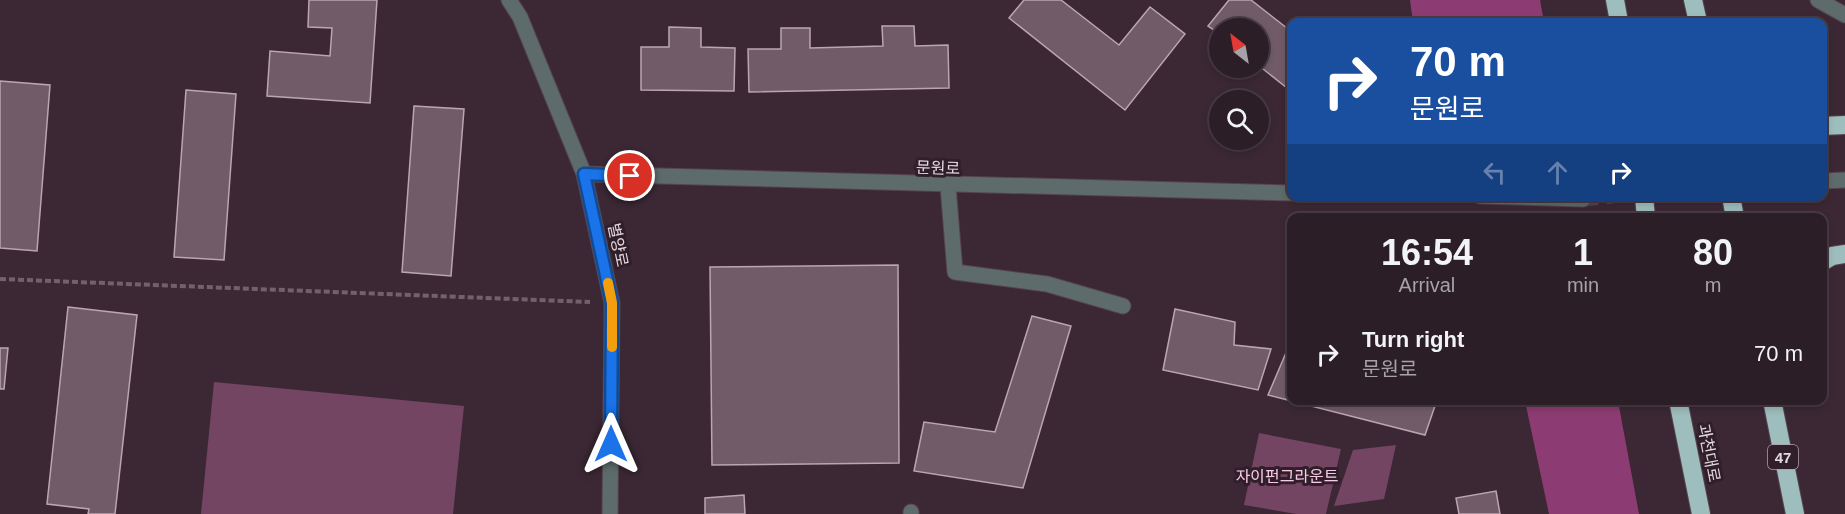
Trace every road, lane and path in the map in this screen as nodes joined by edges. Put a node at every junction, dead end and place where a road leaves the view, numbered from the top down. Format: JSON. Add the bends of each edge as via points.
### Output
{"nodes":[{"id":1,"x":509,"y":0,"type":"edge"},
{"id":2,"x":1615,"y":0,"type":"edge"},
{"id":3,"x":1693,"y":0,"type":"edge"},
{"id":4,"x":1818,"y":0,"type":"edge"},
{"id":5,"x":1845,"y":15,"type":"edge"},
{"id":6,"x":1618,"y":18,"type":"edge"},
{"id":7,"x":1697,"y":18,"type":"edge"},
{"id":8,"x":1845,"y":125,"type":"edge"},
{"id":9,"x":1827,"y":126,"type":"edge"},
{"id":10,"x":584,"y":174,"type":"junction"},
{"id":11,"x":1845,"y":180,"type":"edge"},
{"id":12,"x":1827,"y":182,"type":"edge"},
{"id":13,"x":948,"y":186,"type":"junction"},
{"id":14,"x":1287,"y":193,"type":"edge"},
{"id":15,"x":1845,"y":254,"type":"edge"},
{"id":16,"x":1827,"y":259,"type":"edge"},
{"id":17,"x":0,"y":279,"type":"edge"},
{"id":18,"x":612,"y":303,"type":"junction"},
{"id":19,"x":1123,"y":306,"type":"dead end"},
{"id":20,"x":1679,"y":405,"type":"edge"},
{"id":21,"x":1773,"y":405,"type":"edge"},
{"id":22,"x":610,"y":514,"type":"edge"},
{"id":23,"x":1701,"y":514,"type":"edge"},
{"id":24,"x":1795,"y":514,"type":"edge"}],
"edges":[{"from":1,"to":10,"type":"street","name":"별양로","via":[[533,48]]},
{"from":2,"to":6,"type":"highway"},
{"from":3,"to":7,"type":"highway"},
{"from":4,"to":5,"type":"street"},
{"from":8,"to":9,"type":"highway"},
{"from":10,"to":13,"type":"street","name":"문원로"},
{"from":10,"to":18,"type":"street","name":"별양로"},
{"from":11,"to":12,"type":"street"},
{"from":13,"to":14,"type":"street","name":"문원로"},
{"from":13,"to":19,"type":"street","via":[[955,272],[1047,284]]},
{"from":15,"to":16,"type":"highway"},
{"from":17,"to":18,"type":"path"},
{"from":18,"to":22,"type":"street","name":"별양로"},
{"from":20,"to":23,"type":"highway","name":"과천대로"},
{"from":21,"to":24,"type":"highway","number":"47"}]}
